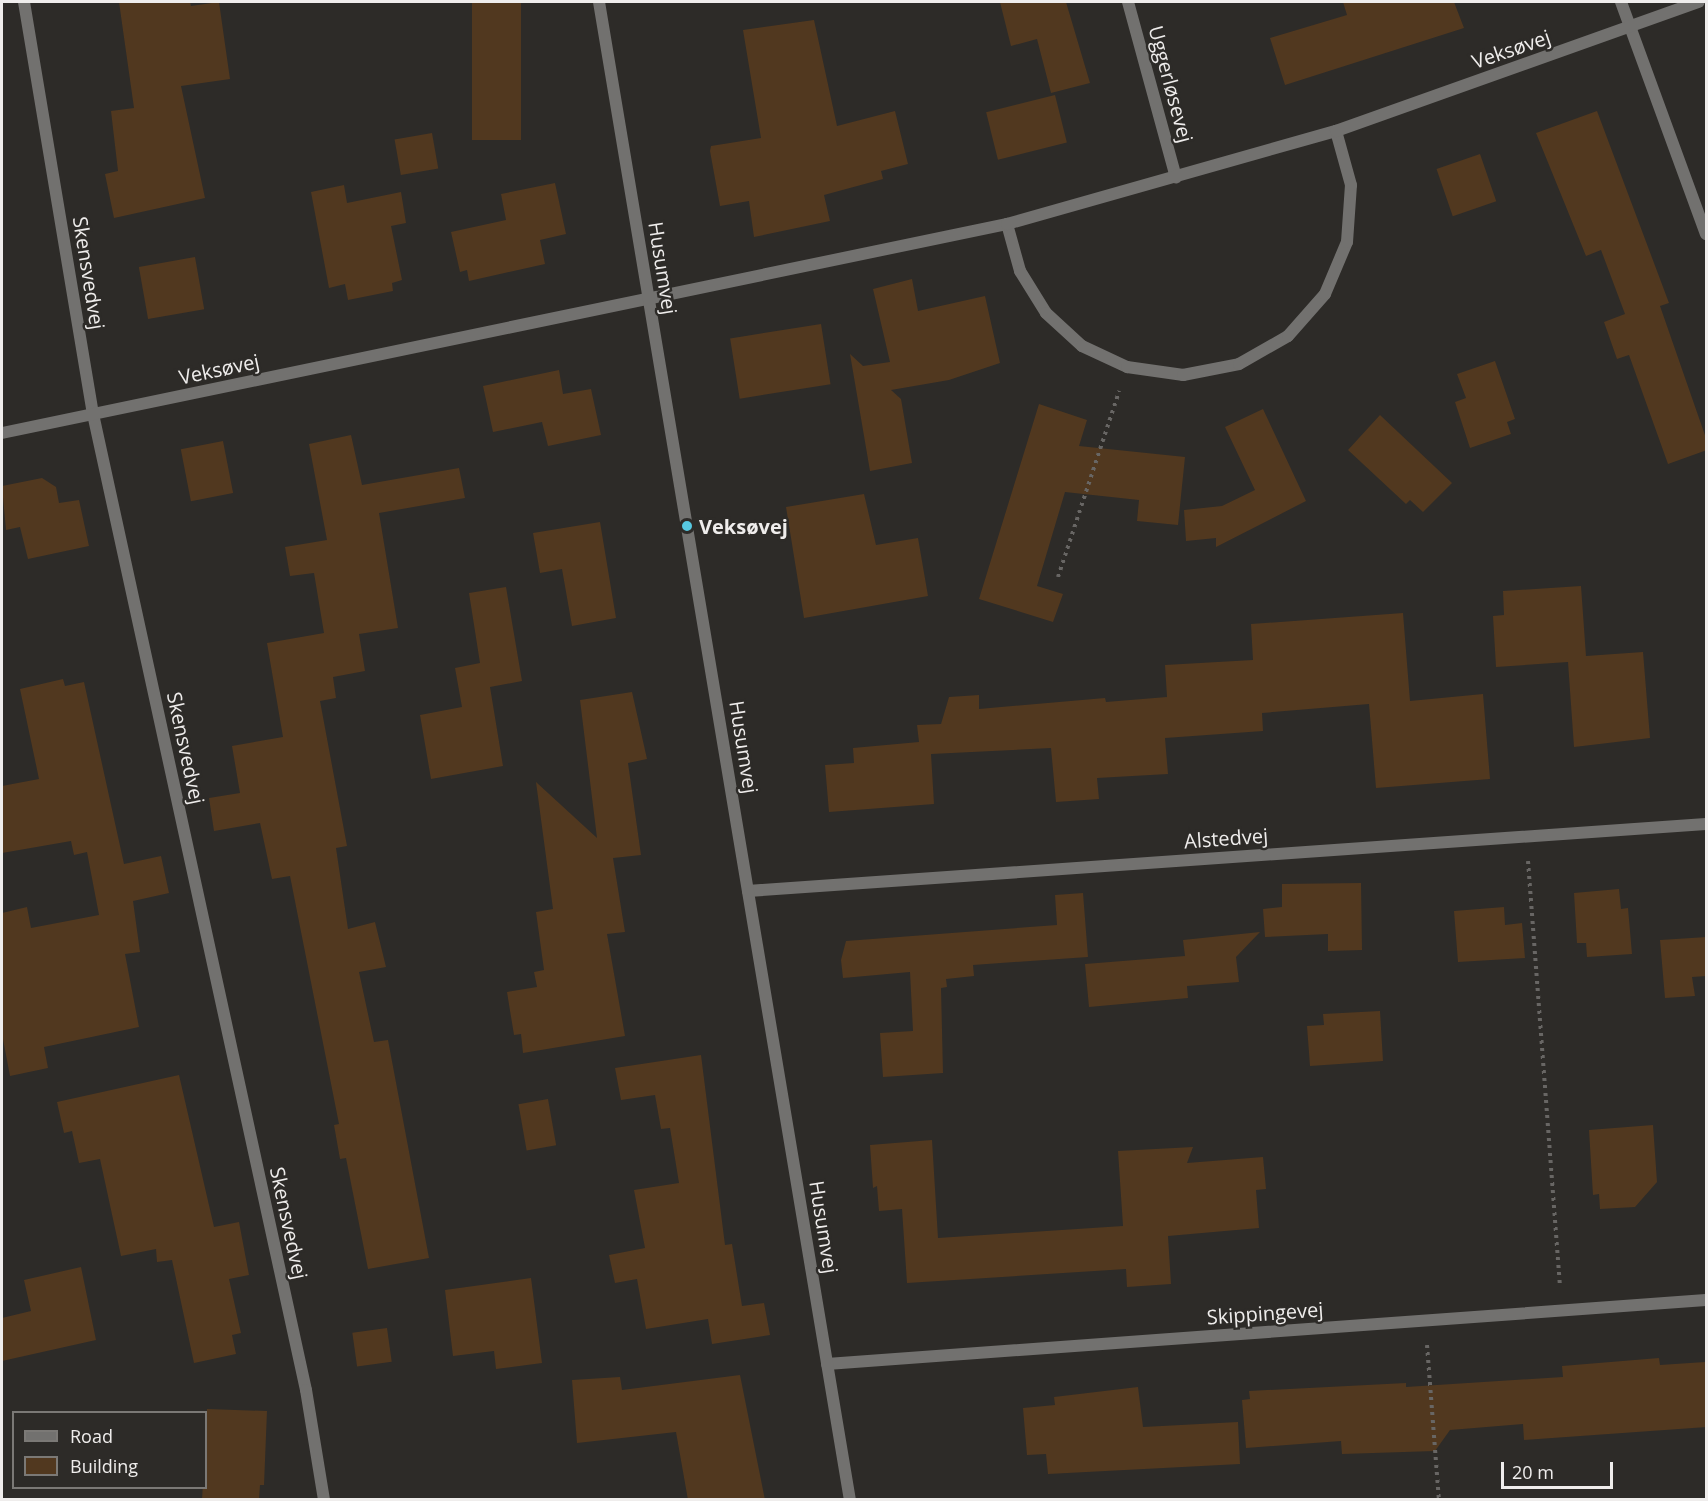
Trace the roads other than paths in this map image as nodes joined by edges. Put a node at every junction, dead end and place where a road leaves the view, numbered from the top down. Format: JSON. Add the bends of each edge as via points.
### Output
{"nodes":[{"id":1,"x":24,"y":2,"type":"edge"},
{"id":2,"x":599,"y":2,"type":"edge"},
{"id":3,"x":1128,"y":2,"type":"edge"},
{"id":4,"x":1621,"y":2,"type":"edge"},
{"id":5,"x":1699,"y":2,"type":"edge"},
{"id":6,"x":1631,"y":27,"type":"junction"},
{"id":7,"x":1336,"y":131,"type":"junction"},
{"id":8,"x":1176,"y":178,"type":"junction"},
{"id":9,"x":1007,"y":224,"type":"junction"},
{"id":10,"x":1707,"y":234,"type":"edge"},
{"id":11,"x":649,"y":300,"type":"junction"},
{"id":12,"x":93,"y":414,"type":"junction"},
{"id":13,"x":2,"y":433,"type":"edge"},
{"id":14,"x":1707,"y":824,"type":"edge"},
{"id":15,"x":748,"y":891,"type":"junction"},
{"id":16,"x":1707,"y":1300,"type":"edge"},
{"id":17,"x":827,"y":1364,"type":"junction"},
{"id":18,"x":324,"y":1500,"type":"edge"},
{"id":19,"x":850,"y":1500,"type":"edge"}],
"edges":[{"from":1,"to":12,"type":"street","name":"Skensvedvej"},
{"from":2,"to":11,"type":"street","name":"Husumvej"},
{"from":3,"to":8,"type":"street","name":"Uggerløsevej"},
{"from":4,"to":6,"type":"street"},
{"from":5,"to":6,"type":"street","name":"Veksøvej"},
{"from":6,"to":7,"type":"street","name":"Veksøvej"},
{"from":6,"to":10,"type":"street"},
{"from":7,"to":8,"type":"street","name":"Veksøvej"},
{"from":7,"to":9,"type":"street","via":[[1351,185],[1347,242],[1325,294],[1288,336],[1239,364],[1183,375],[1127,367],[1083,346],[1046,313],[1020,271]]},
{"from":8,"to":9,"type":"street","name":"Veksøvej"},
{"from":9,"to":11,"type":"street","name":"Veksøvej"},
{"from":11,"to":12,"type":"street","name":"Veksøvej"},
{"from":11,"to":15,"type":"street","name":"Husumvej"},
{"from":12,"to":13,"type":"street","name":"Veksøvej"},
{"from":12,"to":18,"type":"street","name":"Skensvedvej","via":[[306,1390]]},
{"from":14,"to":15,"type":"street","name":"Alstedvej"},
{"from":15,"to":17,"type":"street","name":"Husumvej"},
{"from":16,"to":17,"type":"street","name":"Skippingevej"},
{"from":17,"to":19,"type":"street","name":"Husumvej"}]}
